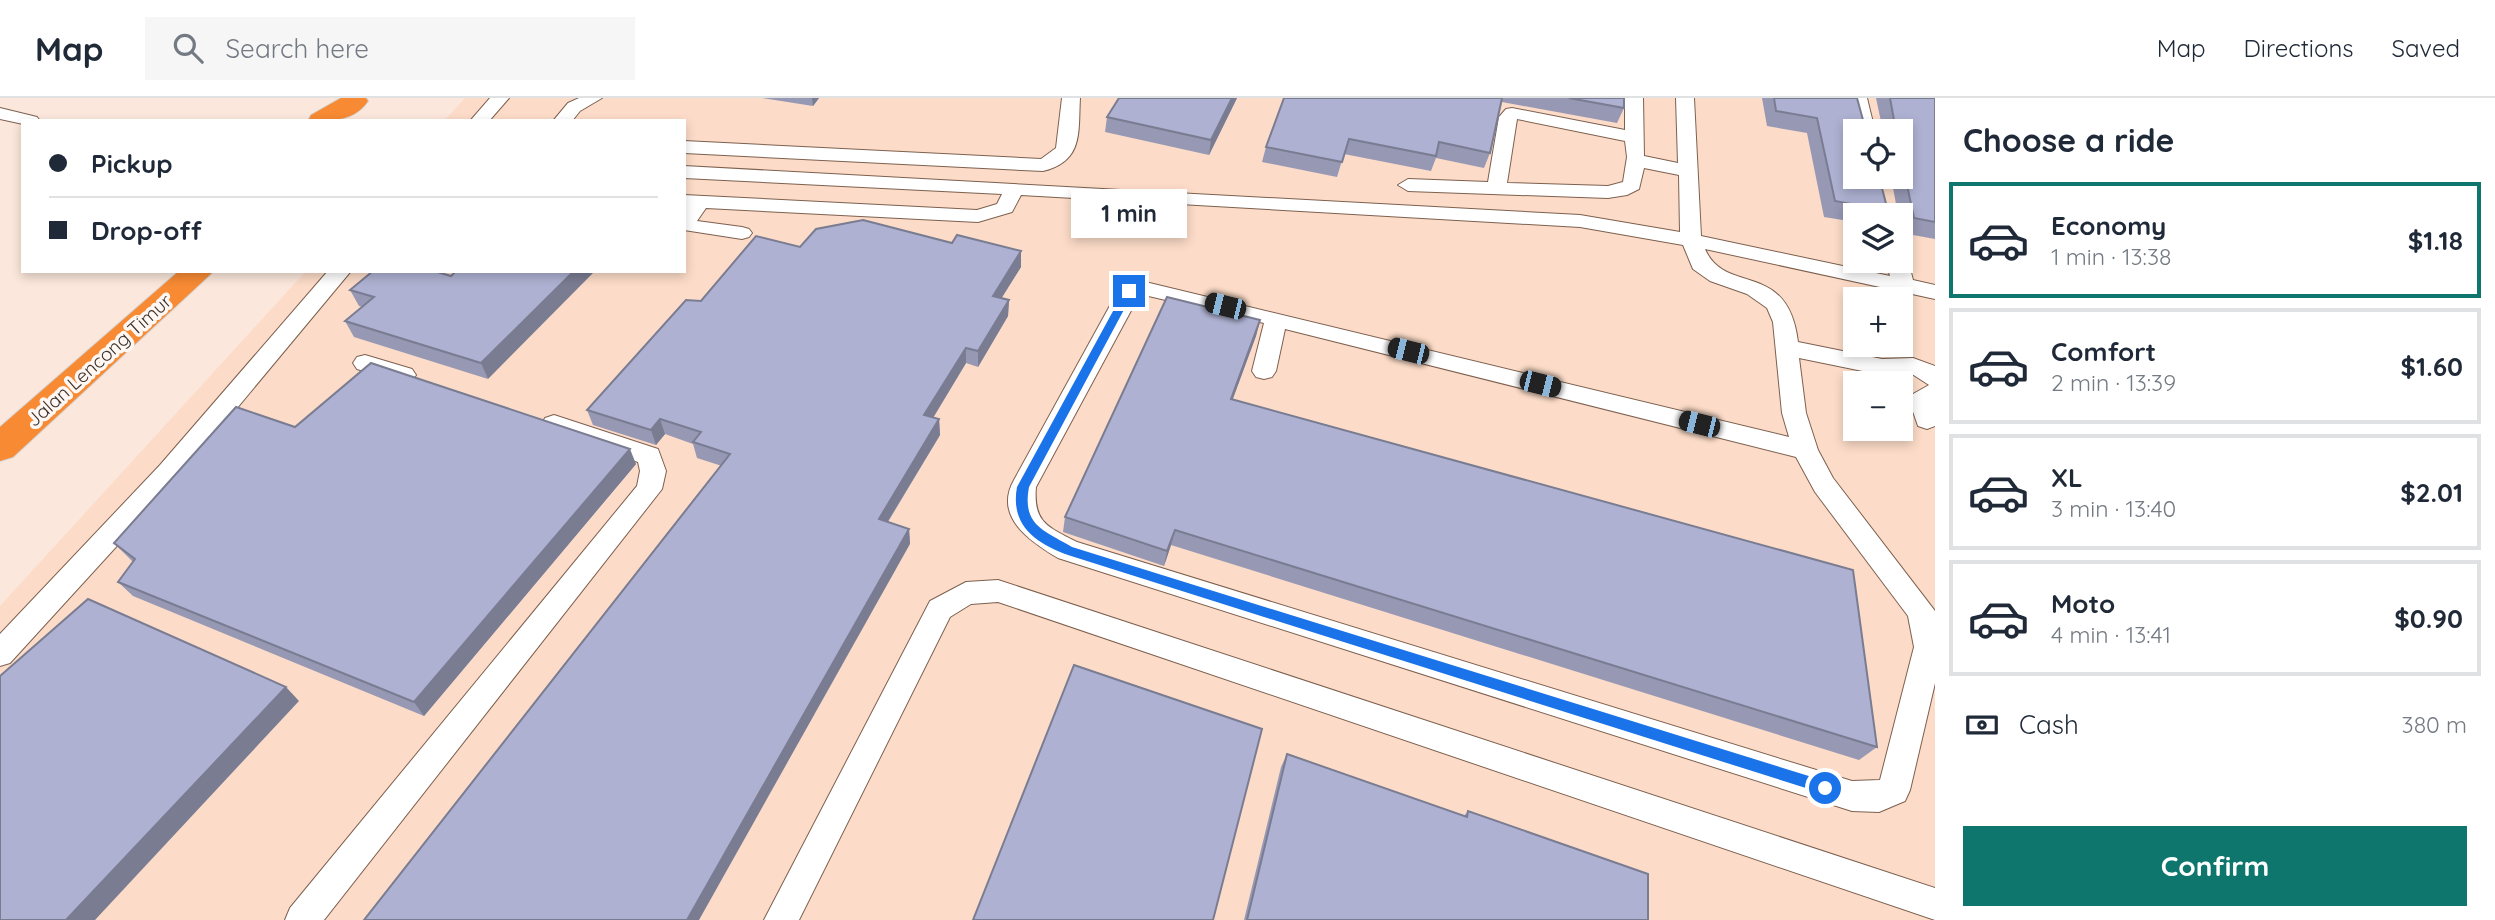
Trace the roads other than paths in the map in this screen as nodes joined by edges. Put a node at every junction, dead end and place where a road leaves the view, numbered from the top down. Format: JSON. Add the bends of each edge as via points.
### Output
{"nodes":[{"id":1,"x":500,"y":98,"type":"edge"},
{"id":2,"x":593,"y":98,"type":"edge"},
{"id":3,"x":1071,"y":98,"type":"edge"},
{"id":4,"x":1634,"y":98,"type":"edge"},
{"id":5,"x":1685,"y":98,"type":"edge"},
{"id":6,"x":1858,"y":98,"type":"edge"},
{"id":7,"x":367,"y":107,"type":"edge"},
{"id":8,"x":0,"y":113,"type":"edge"},
{"id":9,"x":23,"y":119,"type":"edge"},
{"id":10,"x":328,"y":119,"type":"edge"},
{"id":11,"x":339,"y":119,"type":"edge"},
{"id":12,"x":481,"y":119,"type":"edge"},
{"id":13,"x":564,"y":119,"type":"edge"},
{"id":14,"x":1863,"y":119,"type":"edge"},
{"id":15,"x":1634,"y":137,"type":"junction"},
{"id":16,"x":686,"y":147,"type":"edge"},
{"id":17,"x":1635,"y":160,"type":"junction"},
{"id":18,"x":1688,"y":171,"type":"junction"},
{"id":19,"x":686,"y":172,"type":"edge"},
{"id":20,"x":1408,"y":186,"type":"dead end"},
{"id":21,"x":1497,"y":187,"type":"junction"},
{"id":22,"x":1015,"y":188,"type":"junction"},
{"id":23,"x":692,"y":201,"type":"edge"},
{"id":24,"x":743,"y":233,"type":"dead end"},
{"id":25,"x":1691,"y":240,"type":"junction"},
{"id":26,"x":167,"y":273,"type":"edge"},
{"id":27,"x":196,"y":273,"type":"edge"},
{"id":28,"x":338,"y":273,"type":"edge"},
{"id":29,"x":1900,"y":273,"type":"edge"},
{"id":30,"x":1903,"y":285,"type":"junction"},
{"id":31,"x":1935,"y":292,"type":"edge"},
{"id":32,"x":1276,"y":319,"type":"junction"},
{"id":33,"x":1786,"y":346,"type":"junction"},
{"id":34,"x":365,"y":363,"type":"dead end"},
{"id":35,"x":1264,"y":371,"type":"dead end"},
{"id":36,"x":1935,"y":379,"type":"edge"},
{"id":37,"x":429,"y":383,"type":"edge"},
{"id":38,"x":1935,"y":392,"type":"edge"},
{"id":39,"x":533,"y":417,"type":"edge"},
{"id":40,"x":1927,"y":420,"type":"dead end"},
{"id":41,"x":0,"y":421,"type":"edge"},
{"id":42,"x":0,"y":448,"type":"edge"},
{"id":43,"x":1805,"y":450,"type":"junction"},
{"id":44,"x":0,"y":654,"type":"edge"},
{"id":45,"x":1935,"y":905,"type":"edge"},
{"id":46,"x":302,"y":920,"type":"edge"},
{"id":47,"x":781,"y":920,"type":"edge"}],
"edges":[{"from":1,"to":12,"type":"street"},
{"from":2,"to":13,"type":"street","via":[[574,107]]},
{"from":3,"to":16,"type":"street","via":[[1066,153],[1057,162],[1043,165]]},
{"from":4,"to":15,"type":"street"},
{"from":5,"to":18,"type":"street"},
{"from":6,"to":14,"type":"street"},
{"from":7,"to":10,"type":"highway"},
{"from":7,"to":11,"type":"highway"},
{"from":8,"to":9,"type":"street"},
{"from":15,"to":17,"type":"street"},
{"from":15,"to":21,"type":"street","via":[[1512,113]]},
{"from":17,"to":18,"type":"street"},
{"from":17,"to":21,"type":"street","via":[[1632,185],[1620,191]]},
{"from":18,"to":25,"type":"street"},
{"from":19,"to":22,"type":"street"},
{"from":20,"to":21,"type":"street"},
{"from":22,"to":23,"type":"street","via":[[1005,208],[978,216]]},
{"from":22,"to":25,"type":"street","via":[[1580,221]]},
{"from":23,"to":24,"type":"street","via":[[686,222],[691,226]]},
{"from":25,"to":30,"type":"street"},
{"from":25,"to":33,"type":"street","via":[[1708,270],[1755,289],[1776,304]]},
{"from":26,"to":41,"type":"highway","name":"Jalan Lencong Timur"},
{"from":27,"to":42,"type":"highway","name":"Jalan Lencong Timur"},
{"from":28,"to":44,"type":"street","via":[[169,472]]},
{"from":29,"to":30,"type":"street"},
{"from":30,"to":31,"type":"street"},
{"from":32,"to":35,"type":"street"},
{"from":32,"to":43,"type":"street"},
{"from":32,"to":43,"type":"street","via":[[1150,288],[1129,291],[1023,487],[1020,505],[1026,521],[1068,550],[1852,796],[1879,797],[1894,790],[1928,632],[1921,611],[1824,485]]},
{"from":33,"to":36,"type":"street","via":[[1882,367],[1913,366]]},
{"from":33,"to":43,"type":"street","via":[[1794,413]]},
{"from":34,"to":37,"type":"street"},
{"from":38,"to":40,"type":"street","via":[[1921,400]]},
{"from":39,"to":46,"type":"street","via":[[649,456],[653,471],[649,489]]},
{"from":45,"to":47,"type":"street","via":[[998,591],[966,593],[940,609]]}]}
